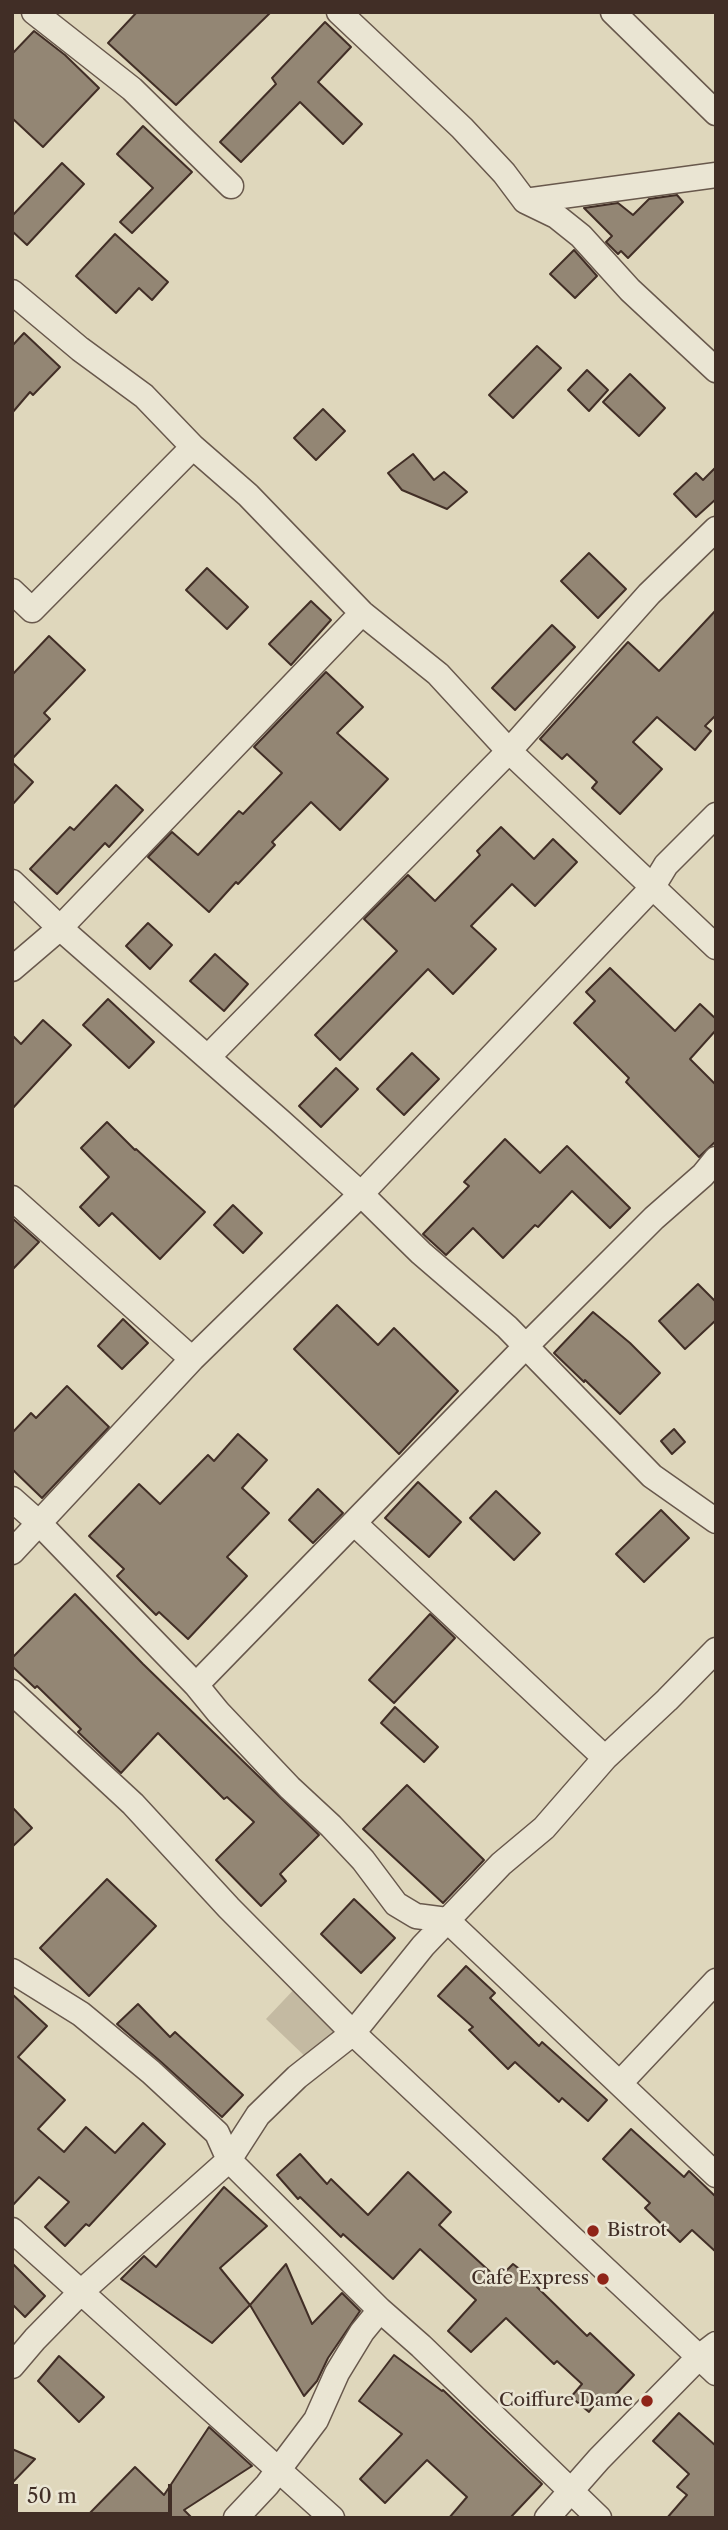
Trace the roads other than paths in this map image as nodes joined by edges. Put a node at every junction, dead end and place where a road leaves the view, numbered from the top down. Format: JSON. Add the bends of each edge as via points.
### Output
{"nodes":[{"id":1,"x":34,"y":12,"type":"edge"},
{"id":2,"x":339,"y":12,"type":"edge"},
{"id":3,"x":613,"y":12,"type":"edge"},
{"id":4,"x":716,"y":113,"type":"edge"},
{"id":5,"x":716,"y":175,"type":"edge"},
{"id":6,"x":231,"y":186,"type":"dead end"},
{"id":7,"x":525,"y":201,"type":"junction"},
{"id":8,"x":12,"y":292,"type":"edge"},
{"id":9,"x":716,"y":370,"type":"edge"},
{"id":10,"x":193,"y":447,"type":"junction"},
{"id":11,"x":716,"y":529,"type":"edge"},
{"id":12,"x":12,"y":591,"type":"edge"},
{"id":13,"x":362,"y":612,"type":"junction"},
{"id":14,"x":509,"y":751,"type":"junction"},
{"id":15,"x":716,"y":816,"type":"edge"},
{"id":16,"x":12,"y":882,"type":"edge"},
{"id":17,"x":652,"y":888,"type":"junction"},
{"id":18,"x":60,"y":928,"type":"junction"},
{"id":19,"x":716,"y":947,"type":"edge"},
{"id":20,"x":12,"y":969,"type":"edge"},
{"id":21,"x":208,"y":1057,"type":"junction"},
{"id":22,"x":716,"y":1159,"type":"edge"},
{"id":23,"x":361,"y":1194,"type":"junction"},
{"id":24,"x":12,"y":1198,"type":"edge"},
{"id":25,"x":526,"y":1346,"type":"junction"},
{"id":26,"x":192,"y":1359,"type":"junction"},
{"id":27,"x":12,"y":1499,"type":"edge"},
{"id":28,"x":716,"y":1521,"type":"edge"},
{"id":29,"x":39,"y":1523,"type":"junction"},
{"id":30,"x":354,"y":1523,"type":"junction"},
{"id":31,"x":12,"y":1552,"type":"edge"},
{"id":32,"x":716,"y":1650,"type":"edge"},
{"id":33,"x":196,"y":1685,"type":"junction"},
{"id":34,"x":12,"y":1692,"type":"edge"},
{"id":35,"x":605,"y":1758,"type":"junction"},
{"id":36,"x":447,"y":1920,"type":"junction"},
{"id":37,"x":12,"y":1971,"type":"edge"},
{"id":38,"x":716,"y":1981,"type":"edge"},
{"id":39,"x":353,"y":2033,"type":"junction"},
{"id":40,"x":620,"y":2083,"type":"junction"},
{"id":41,"x":229,"y":2160,"type":"junction"},
{"id":42,"x":716,"y":2175,"type":"edge"},
{"id":43,"x":12,"y":2230,"type":"edge"},
{"id":44,"x":82,"y":2291,"type":"junction"},
{"id":45,"x":380,"y":2310,"type":"junction"},
{"id":46,"x":710,"y":2358,"type":"edge"},
{"id":47,"x":12,"y":2366,"type":"edge"},
{"id":48,"x":277,"y":2471,"type":"junction"},
{"id":49,"x":571,"y":2492,"type":"junction"},
{"id":50,"x":236,"y":2518,"type":"edge"},
{"id":51,"x":332,"y":2518,"type":"edge"},
{"id":52,"x":547,"y":2518,"type":"edge"},
{"id":53,"x":599,"y":2518,"type":"edge"}],
"edges":[{"from":1,"to":6,"type":"street","via":[[132,89]]},
{"from":2,"to":7,"type":"street","via":[[462,128]]},
{"from":3,"to":4,"type":"street"},
{"from":5,"to":7,"type":"street"},
{"from":7,"to":9,"type":"street","via":[[556,216],[581,236],[630,290]]},
{"from":8,"to":10,"type":"street","via":[[144,397]]},
{"from":10,"to":12,"type":"street","via":[[32,610]]},
{"from":10,"to":13,"type":"street","via":[[248,495]]},
{"from":11,"to":14,"type":"street","via":[[649,594]]},
{"from":13,"to":14,"type":"street","via":[[438,674]]},
{"from":13,"to":18,"type":"street"},
{"from":14,"to":17,"type":"street"},
{"from":14,"to":21,"type":"street"},
{"from":15,"to":17,"type":"street","via":[[666,865]]},
{"from":16,"to":18,"type":"street"},
{"from":17,"to":19,"type":"street"},
{"from":17,"to":23,"type":"street"},
{"from":18,"to":20,"type":"street"},
{"from":18,"to":21,"type":"street"},
{"from":21,"to":23,"type":"street"},
{"from":22,"to":25,"type":"street"},
{"from":23,"to":25,"type":"street"},
{"from":23,"to":26,"type":"street"},
{"from":24,"to":26,"type":"street"},
{"from":25,"to":28,"type":"street","via":[[652,1476]]},
{"from":25,"to":30,"type":"street"},
{"from":26,"to":29,"type":"street"},
{"from":27,"to":29,"type":"street"},
{"from":29,"to":31,"type":"street"},
{"from":29,"to":33,"type":"street"},
{"from":30,"to":33,"type":"street"},
{"from":30,"to":35,"type":"street"},
{"from":32,"to":35,"type":"street"},
{"from":33,"to":36,"type":"street","via":[[272,1770],[363,1860],[396,1904],[416,1916]]},
{"from":34,"to":39,"type":"street","via":[[133,1804]]},
{"from":35,"to":36,"type":"street","via":[[544,1828]]},
{"from":36,"to":39,"type":"street"},
{"from":36,"to":40,"type":"street"},
{"from":37,"to":41,"type":"street","via":[[81,2014],[151,2072],[217,2133]]},
{"from":38,"to":40,"type":"street"},
{"from":39,"to":41,"type":"street","via":[[258,2115]]},
{"from":39,"to":46,"type":"street","via":[[517,2189]]},
{"from":40,"to":42,"type":"street"},
{"from":41,"to":44,"type":"street"},
{"from":41,"to":45,"type":"street"},
{"from":43,"to":44,"type":"street"},
{"from":44,"to":47,"type":"street"},
{"from":44,"to":48,"type":"street"},
{"from":45,"to":48,"type":"street","via":[[337,2373],[316,2420]]},
{"from":45,"to":49,"type":"street"},
{"from":46,"to":49,"type":"street","via":[[599,2459]]},
{"from":48,"to":50,"type":"street"},
{"from":48,"to":51,"type":"street"},
{"from":49,"to":52,"type":"street"},
{"from":49,"to":53,"type":"street"}]}
